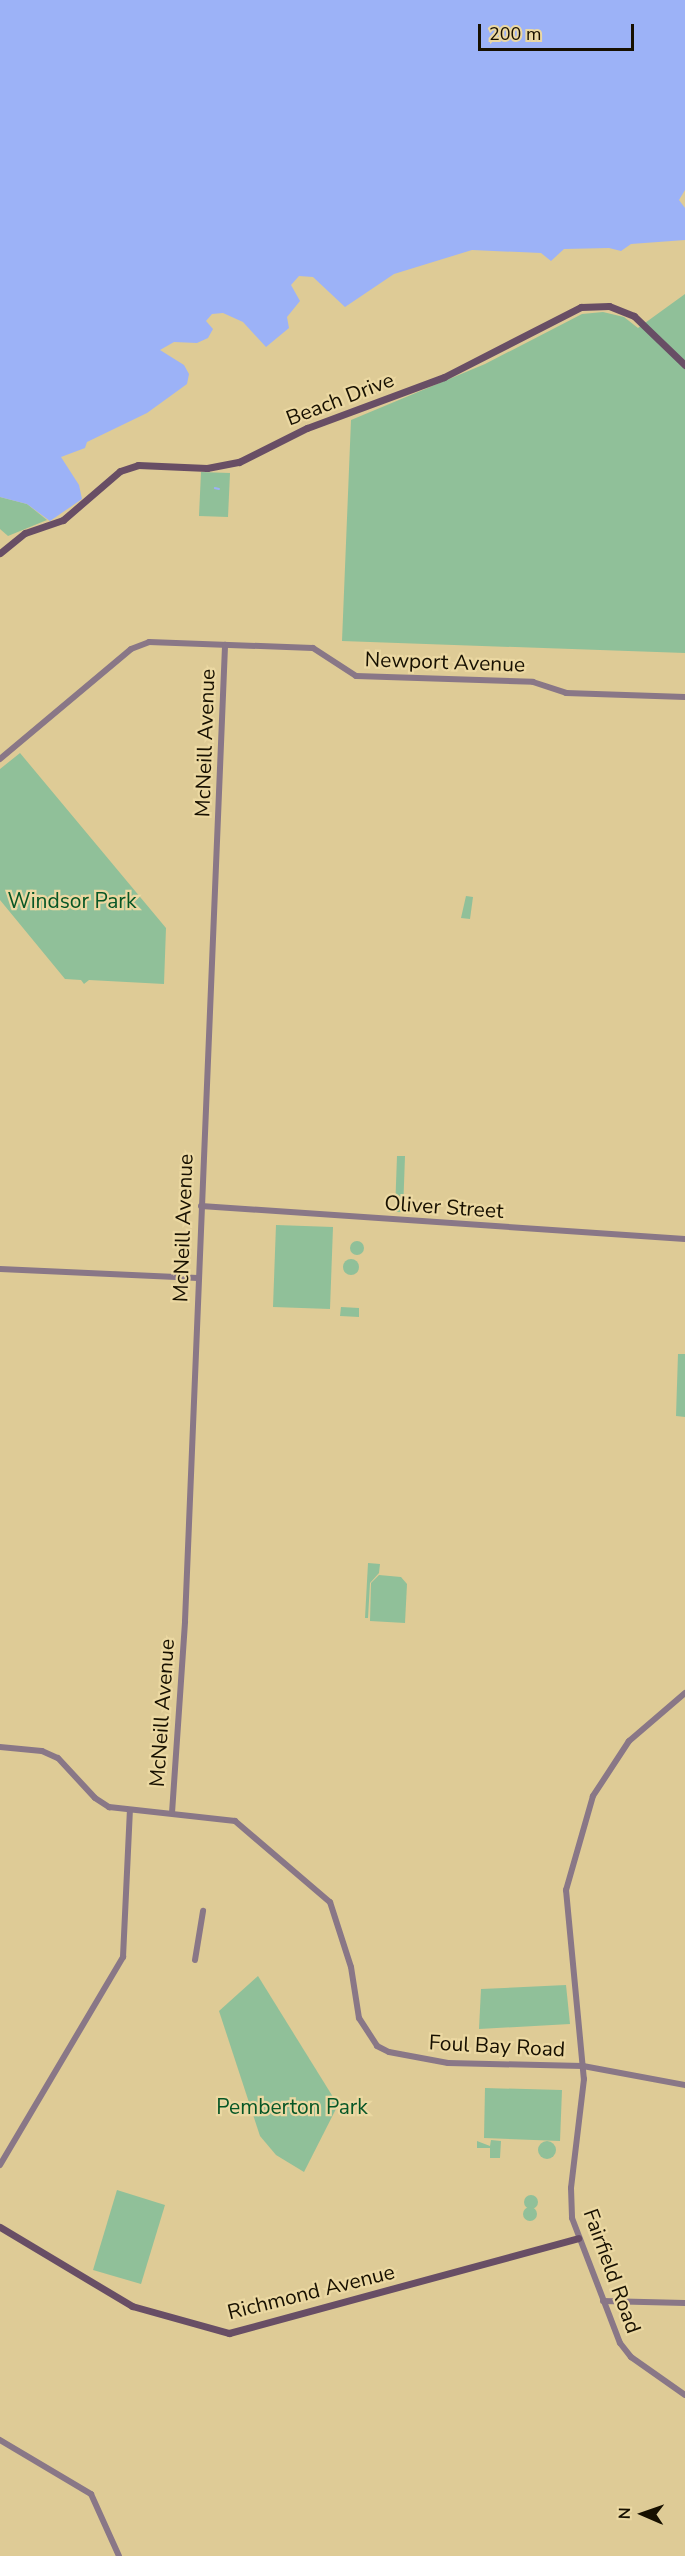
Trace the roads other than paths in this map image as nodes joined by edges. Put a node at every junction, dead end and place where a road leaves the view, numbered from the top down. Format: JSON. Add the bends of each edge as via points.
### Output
{"nodes":[{"id":1,"x":685,"y":365,"type":"edge"},
{"id":2,"x":0,"y":553,"type":"edge"},
{"id":3,"x":225,"y":645,"type":"junction"},
{"id":4,"x":685,"y":697,"type":"edge"},
{"id":5,"x":0,"y":759,"type":"edge"},
{"id":6,"x":201,"y":1206,"type":"junction"},
{"id":7,"x":685,"y":1239,"type":"edge"},
{"id":8,"x":0,"y":1269,"type":"edge"},
{"id":9,"x":198,"y":1278,"type":"junction"},
{"id":10,"x":685,"y":1693,"type":"edge"},
{"id":11,"x":0,"y":1747,"type":"edge"},
{"id":12,"x":130,"y":1811,"type":"junction"},
{"id":13,"x":172,"y":1813,"type":"junction"},
{"id":14,"x":203,"y":1911,"type":"dead end"},
{"id":15,"x":195,"y":1960,"type":"dead end"},
{"id":16,"x":584,"y":2066,"type":"junction"},
{"id":17,"x":685,"y":2085,"type":"edge"},
{"id":18,"x":0,"y":2165,"type":"edge"},
{"id":19,"x":0,"y":2227,"type":"edge"},
{"id":20,"x":578,"y":2238,"type":"junction"},
{"id":21,"x":603,"y":2301,"type":"junction"},
{"id":22,"x":685,"y":2303,"type":"edge"},
{"id":23,"x":685,"y":2395,"type":"edge"},
{"id":24,"x":0,"y":2440,"type":"edge"},
{"id":25,"x":119,"y":2556,"type":"edge"}],
"edges":[{"from":1,"to":2,"type":"main road","name":"Beach Drive","via":[[634,316],[609,306],[581,307],[464,368],[307,428],[239,462],[207,468],[138,465],[120,471],[63,520],[25,533]]},
{"from":3,"to":4,"type":"street","name":"Newport Avenue","via":[[313,648],[356,676],[533,682],[566,693]]},
{"from":3,"to":5,"type":"street","name":"Newport Avenue","via":[[138,645]]},
{"from":3,"to":6,"type":"street","name":"McNeill Avenue"},
{"from":6,"to":7,"type":"street","name":"Oliver Street"},
{"from":6,"to":9,"type":"street","name":"McNeill Avenue"},
{"from":8,"to":9,"type":"street"},
{"from":9,"to":13,"type":"street","name":"McNeill Avenue","via":[[185,1621]]},
{"from":10,"to":16,"type":"street","name":"Fairfield Road","via":[[629,1741],[588,1808],[566,1885]]},
{"from":11,"to":12,"type":"street","name":"Foul Bay Road","via":[[49,1753],[69,1766],[103,1804]]},
{"from":12,"to":13,"type":"street","name":"Foul Bay Road"},
{"from":12,"to":18,"type":"street","via":[[123,1957]]},
{"from":13,"to":16,"type":"street","name":"Foul Bay Road","via":[[236,1821],[330,1902],[351,1967],[359,2018],[377,2046],[448,2064]]},
{"from":14,"to":15,"type":"street"},
{"from":16,"to":17,"type":"street","name":"Foul Bay Road"},
{"from":16,"to":20,"type":"street","name":"Fairfield Road","via":[[570,2196]]},
{"from":19,"to":20,"type":"main road","name":"Richmond Avenue","via":[[132,2306],[229,2333]]},
{"from":20,"to":21,"type":"street","name":"Fairfield Road"},
{"from":21,"to":22,"type":"street"},
{"from":21,"to":23,"type":"street","name":"Fairfield Road","via":[[620,2343],[631,2357]]},
{"from":24,"to":25,"type":"street","via":[[92,2494]]}]}
